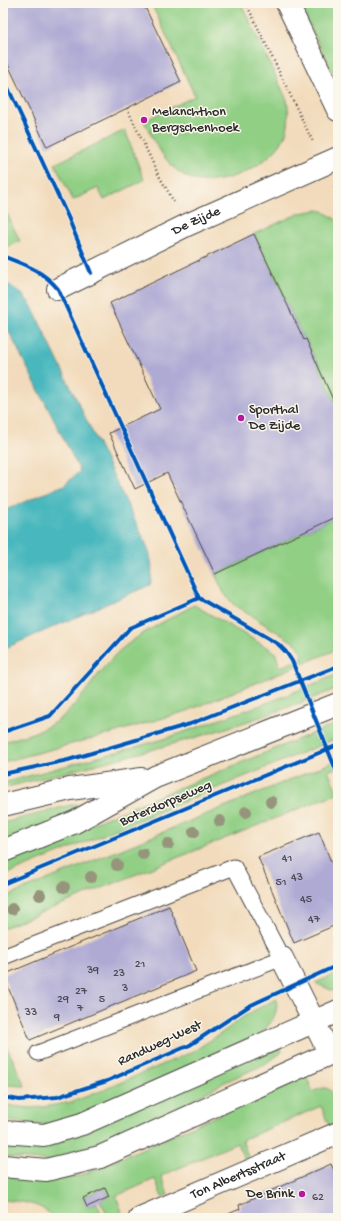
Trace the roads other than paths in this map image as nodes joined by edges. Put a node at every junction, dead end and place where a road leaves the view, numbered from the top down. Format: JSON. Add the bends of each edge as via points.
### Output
{"nodes":[{"id":1,"x":287,"y":3,"type":"edge"},
{"id":2,"x":338,"y":110,"type":"edge"},
{"id":3,"x":331,"y":162,"type":"edge"},
{"id":4,"x":58,"y":288,"type":"dead end"},
{"id":5,"x":338,"y":704,"type":"edge"},
{"id":6,"x":155,"y":777,"type":"junction"},
{"id":7,"x":3,"y":805,"type":"edge"},
{"id":8,"x":3,"y":851,"type":"edge"},
{"id":9,"x":3,"y":957,"type":"edge"},
{"id":10,"x":282,"y":958,"type":"junction"},
{"id":11,"x":338,"y":1012,"type":"edge"},
{"id":12,"x":314,"y":1022,"type":"junction"},
{"id":13,"x":334,"y":1052,"type":"edge"},
{"id":14,"x":38,"y":1053,"type":"dead end"},
{"id":15,"x":3,"y":1132,"type":"edge"},
{"id":16,"x":338,"y":1133,"type":"edge"},
{"id":17,"x":3,"y":1166,"type":"edge"},
{"id":18,"x":140,"y":1218,"type":"edge"}],
"edges":[{"from":1,"to":2,"type":"main road"},
{"from":3,"to":4,"type":"main road","name":"De Zijde","via":[[187,225]]},
{"from":5,"to":6,"type":"main road","name":"Boterdorpseweg"},
{"from":6,"to":7,"type":"main road","name":"Boterdorpseweg","via":[[70,789]]},
{"from":6,"to":8,"type":"main road","name":"Boterdorpseweg","via":[[75,822]]},
{"from":9,"to":10,"type":"lane","via":[[234,867]]},
{"from":10,"to":12,"type":"main road"},
{"from":10,"to":14,"type":"lane"},
{"from":11,"to":12,"type":"main road"},
{"from":12,"to":13,"type":"main road"},
{"from":12,"to":15,"type":"main road","via":[[82,1124],[44,1135]]},
{"from":13,"to":17,"type":"main road","via":[[100,1157],[46,1170]]},
{"from":16,"to":18,"type":"main road","name":"Ton Albertsstraat"}]}
